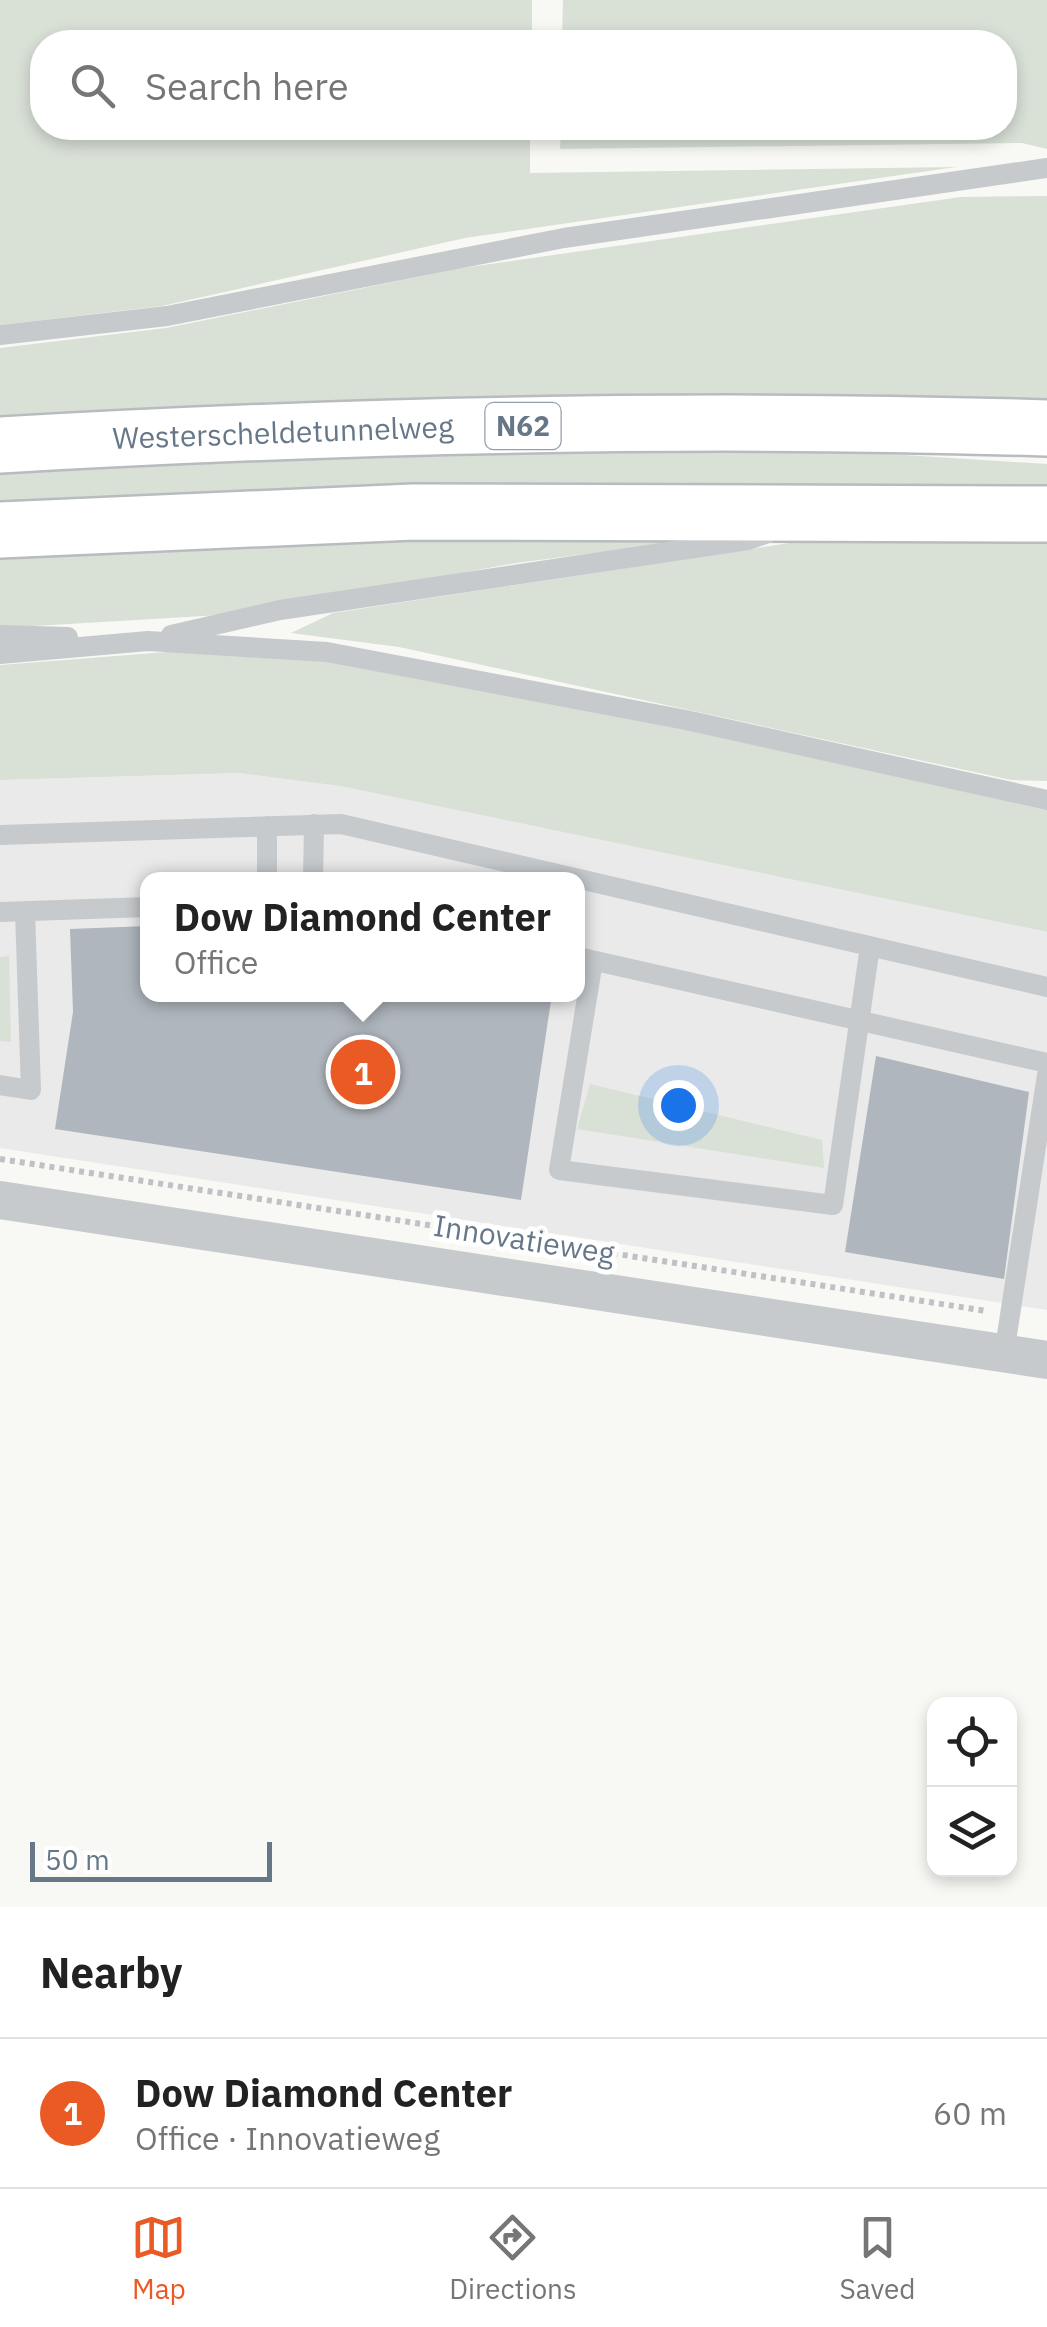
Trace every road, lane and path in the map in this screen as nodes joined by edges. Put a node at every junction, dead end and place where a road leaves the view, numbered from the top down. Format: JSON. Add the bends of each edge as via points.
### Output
{"nodes":[{"id":1,"x":1040,"y":171,"type":"edge"},
{"id":2,"x":0,"y":335,"type":"edge"},
{"id":3,"x":1047,"y":428,"type":"edge"},
{"id":4,"x":0,"y":445,"type":"edge"},
{"id":5,"x":825,"y":510,"type":"junction"},
{"id":6,"x":1047,"y":514,"type":"edge"},
{"id":7,"x":0,"y":530,"type":"edge"},
{"id":8,"x":0,"y":635,"type":"edge"},
{"id":9,"x":148,"y":641,"type":"junction"},
{"id":10,"x":0,"y":654,"type":"edge"},
{"id":11,"x":1040,"y":797,"type":"edge"},
{"id":12,"x":314,"y":824,"type":"junction"},
{"id":13,"x":267,"y":826,"type":"junction"},
{"id":14,"x":0,"y":835,"type":"edge"},
{"id":15,"x":267,"y":872,"type":"edge"},
{"id":16,"x":313,"y":872,"type":"edge"},
{"id":17,"x":549,"y":872,"type":"edge"},
{"id":18,"x":585,"y":880,"type":"edge"},
{"id":19,"x":140,"y":907,"type":"edge"},
{"id":20,"x":0,"y":912,"type":"edge"},
{"id":21,"x":25,"y":912,"type":"junction"},
{"id":22,"x":870,"y":946,"type":"junction"},
{"id":23,"x":586,"y":959,"type":"edge"},
{"id":24,"x":1047,"y":986,"type":"edge"},
{"id":25,"x":580,"y":1002,"type":"edge"},
{"id":26,"x":860,"y":1021,"type":"junction"},
{"id":27,"x":1047,"y":1063,"type":"edge"},
{"id":28,"x":1047,"y":1074,"type":"edge"},
{"id":29,"x":0,"y":1085,"type":"edge"},
{"id":30,"x":0,"y":1159,"type":"edge"},
{"id":31,"x":0,"y":1200,"type":"edge"},
{"id":32,"x":1011,"y":1314,"type":"junction"},
{"id":33,"x":1004,"y":1354,"type":"junction"},
{"id":34,"x":1047,"y":1360,"type":"edge"}],
"edges":[{"from":1,"to":2,"type":"lane","via":[[564,238],[167,316]]},
{"from":3,"to":4,"type":"highway","name":"Westerscheldetunnelweg","number":"N62","via":[[389,428]]},
{"from":5,"to":6,"type":"highway"},
{"from":5,"to":7,"type":"highway","via":[[413,512]]},
{"from":5,"to":9,"type":"lane","via":[[748,540],[280,610]]},
{"from":8,"to":9,"type":"lane"},
{"from":9,"to":10,"type":"lane"},
{"from":9,"to":11,"type":"lane","via":[[328,652],[425,668]]},
{"from":12,"to":13,"type":"lane"},
{"from":12,"to":16,"type":"lane"},
{"from":12,"to":17,"type":"lane","via":[[341,824]]},
{"from":13,"to":14,"type":"lane"},
{"from":13,"to":15,"type":"lane"},
{"from":18,"to":22,"type":"lane"},
{"from":19,"to":21,"type":"lane"},
{"from":20,"to":21,"type":"lane"},
{"from":21,"to":29,"type":"lane","via":[[31,1090]]},
{"from":22,"to":24,"type":"lane"},
{"from":22,"to":26,"type":"lane"},
{"from":23,"to":26,"type":"lane"},
{"from":25,"to":26,"type":"lane","via":[[559,1170],[834,1205]]},
{"from":26,"to":27,"type":"lane"},
{"from":28,"to":32,"type":"lane"},
{"from":30,"to":32,"type":"path","name":"Innovatieweg"},
{"from":31,"to":33,"type":"street","name":"Innovatieweg"},
{"from":32,"to":33,"type":"lane"},
{"from":33,"to":34,"type":"street","name":"Innovatieweg"}]}
